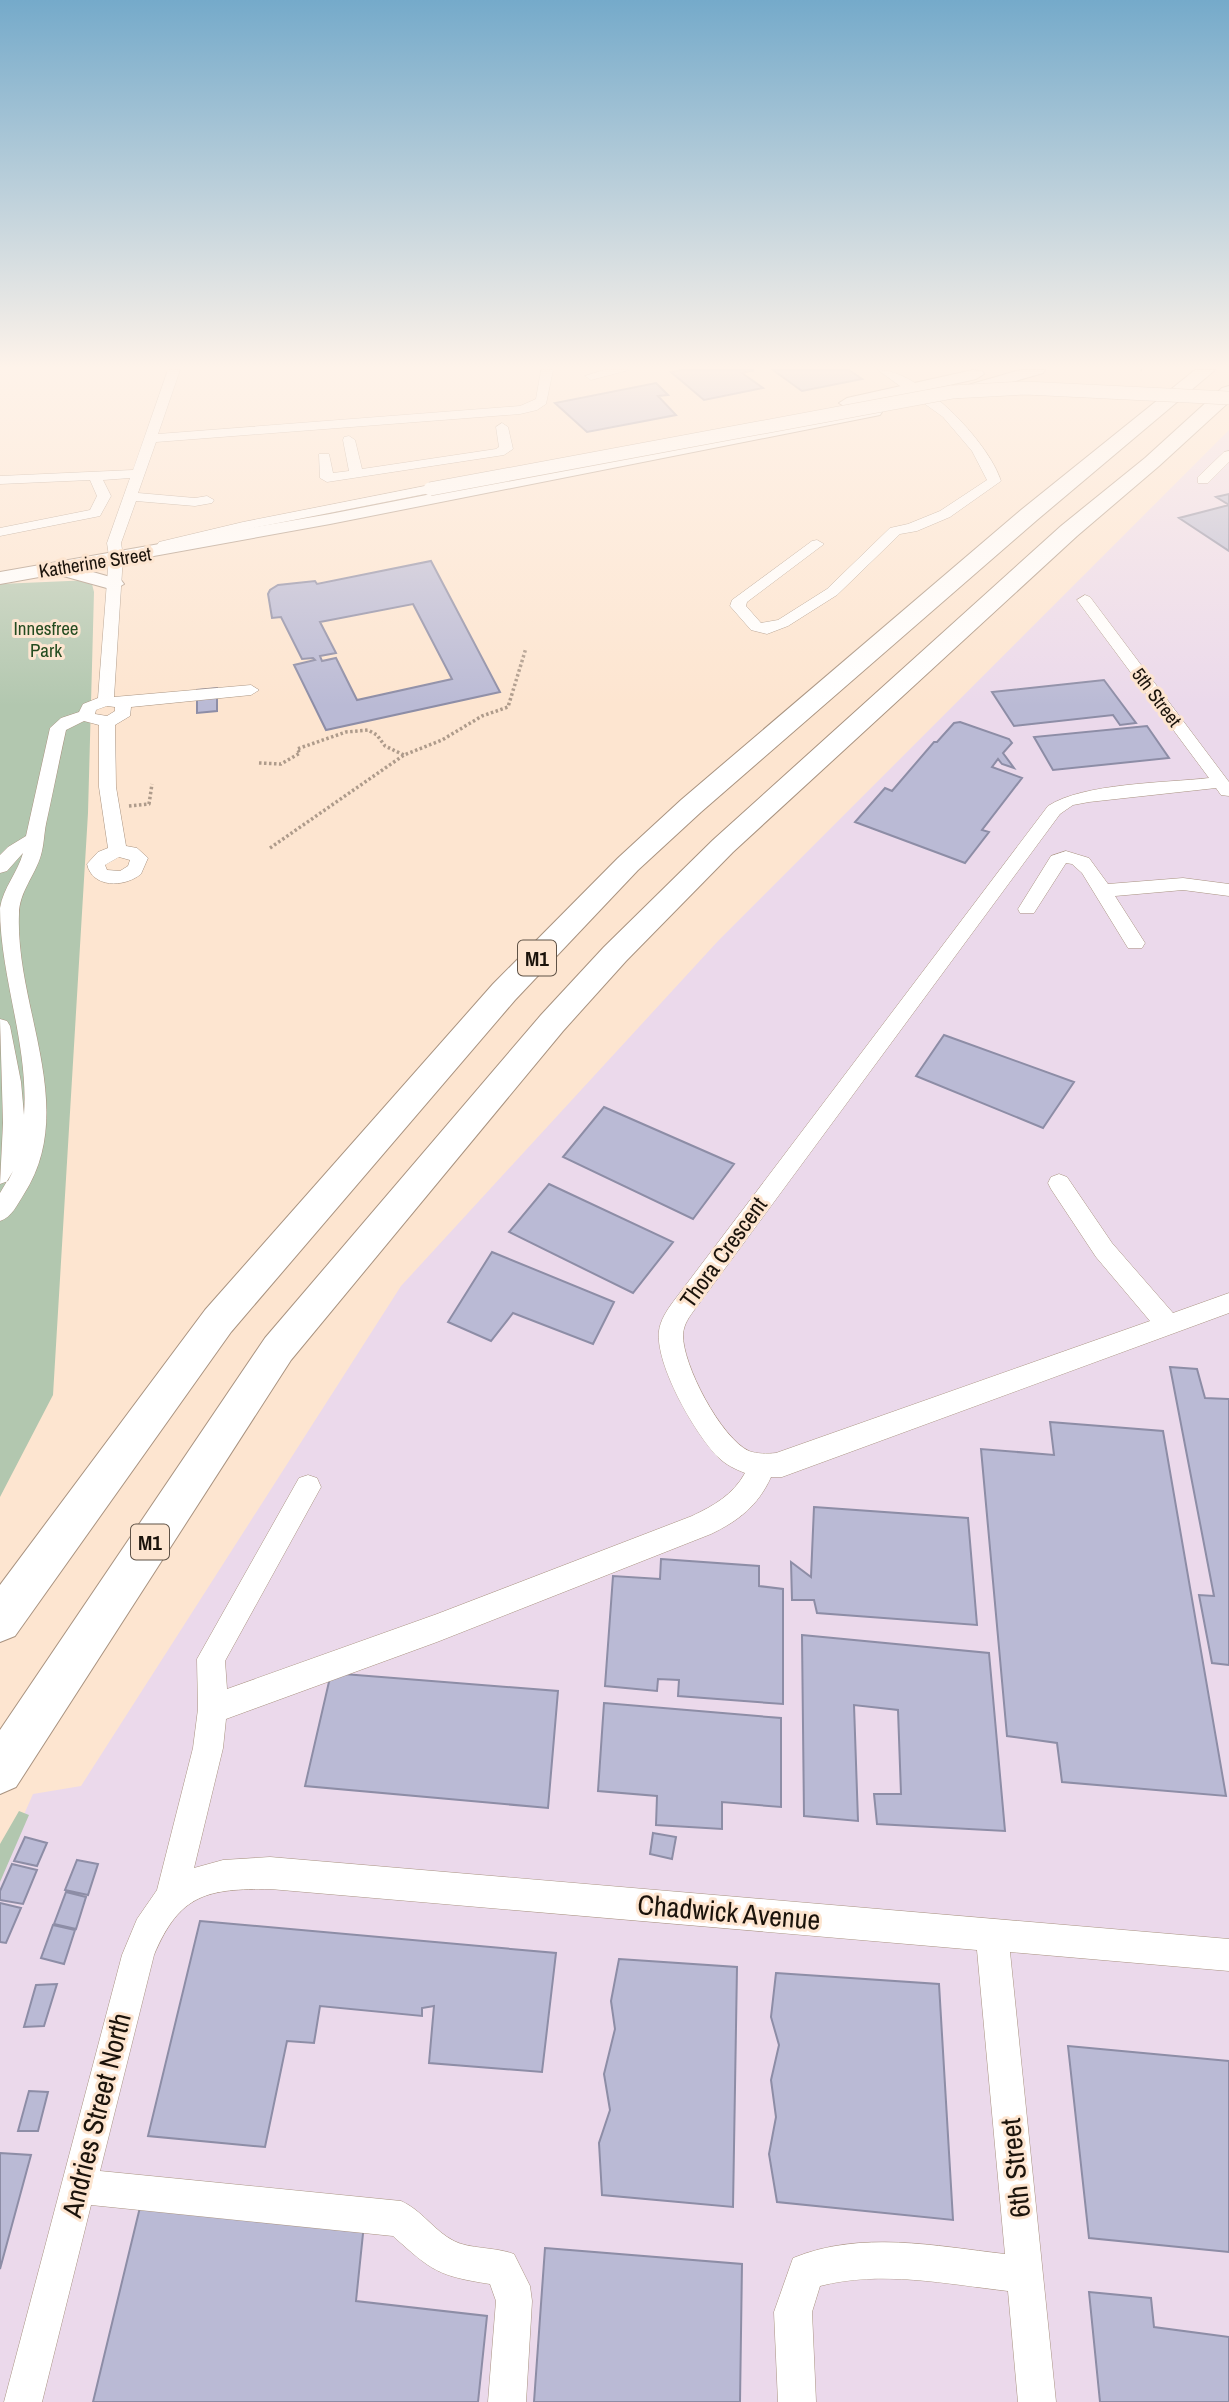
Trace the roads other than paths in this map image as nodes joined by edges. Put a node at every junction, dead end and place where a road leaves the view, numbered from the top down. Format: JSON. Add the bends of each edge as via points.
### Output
{"nodes":[{"id":1,"x":97,"y":482,"type":"edge"},
{"id":2,"x":136,"y":482,"type":"edge"},
{"id":3,"x":450,"y":482,"type":"edge"},
{"id":4,"x":467,"y":482,"type":"edge"},
{"id":5,"x":508,"y":482,"type":"edge"},
{"id":6,"x":992,"y":482,"type":"edge"},
{"id":7,"x":1069,"y":482,"type":"edge"},
{"id":8,"x":1128,"y":482,"type":"edge"},
{"id":9,"x":430,"y":489,"type":"joint"},
{"id":10,"x":130,"y":496,"type":"junction"},
{"id":11,"x":208,"y":500,"type":"dead end"},
{"id":12,"x":0,"y":532,"type":"edge"},
{"id":13,"x":817,"y":544,"type":"dead end"},
{"id":14,"x":115,"y":549,"type":"junction"},
{"id":15,"x":0,"y":566,"type":"edge"},
{"id":16,"x":43,"y":570,"type":"junction"},
{"id":17,"x":0,"y":578,"type":"edge"},
{"id":18,"x":114,"y":584,"type":"junction"},
{"id":19,"x":1085,"y":600,"type":"dead end"},
{"id":20,"x":252,"y":696,"type":"dead end"},
{"id":21,"x":118,"y":706,"type":"junction"},
{"id":22,"x":86,"y":715,"type":"junction"},
{"id":23,"x":107,"y":722,"type":"junction"},
{"id":24,"x":1225,"y":788,"type":"edge"},
{"id":25,"x":34,"y":839,"type":"junction"},
{"id":26,"x":118,"y":851,"type":"dead end"},
{"id":27,"x":0,"y":867,"type":"edge"},
{"id":28,"x":1229,"y":890,"type":"edge"},
{"id":29,"x":1103,"y":891,"type":"junction"},
{"id":30,"x":1027,"y":909,"type":"dead end"},
{"id":31,"x":5,"y":913,"type":"edge"},
{"id":32,"x":1135,"y":943,"type":"dead end"},
{"id":33,"x":0,"y":1026,"type":"edge"},
{"id":34,"x":0,"y":1175,"type":"edge"},
{"id":35,"x":1059,"y":1183,"type":"dead end"},
{"id":36,"x":0,"y":1212,"type":"edge"},
{"id":37,"x":1229,"y":1303,"type":"edge"},
{"id":38,"x":1168,"y":1325,"type":"junction"},
{"id":39,"x":762,"y":1466,"type":"junction"},
{"id":40,"x":308,"y":1487,"type":"dead end"},
{"id":41,"x":0,"y":1621,"type":"edge"},
{"id":42,"x":213,"y":1709,"type":"junction"},
{"id":43,"x":11,"y":1753,"type":"edge"},
{"id":44,"x":0,"y":1779,"type":"edge"},
{"id":45,"x":228,"y":1873,"type":"joint"},
{"id":46,"x":171,"y":1898,"type":"junction"},
{"id":47,"x":992,"y":1934,"type":"junction"},
{"id":48,"x":1229,"y":1955,"type":"edge"},
{"id":49,"x":78,"y":2186,"type":"junction"},
{"id":50,"x":1026,"y":2275,"type":"junction"},
{"id":51,"x":23,"y":2402,"type":"edge"},
{"id":52,"x":507,"y":2402,"type":"edge"},
{"id":53,"x":797,"y":2402,"type":"edge"},
{"id":54,"x":1037,"y":2402,"type":"edge"}],
"edges":[{"from":1,"to":12,"type":"street","via":[[104,496],[95,513]]},
{"from":2,"to":10,"type":"street"},
{"from":3,"to":14,"type":"main road","name":"Katherine Street"},
{"from":4,"to":9,"type":"street","bridge":true},
{"from":5,"to":14,"type":"main road","name":"Katherine Street","via":[[151,552]]},
{"from":6,"to":13,"type":"street","via":[[944,514],[895,530],[832,592],[783,623],[767,629],[755,627],[738,606],[740,600]]},
{"from":7,"to":41,"type":"highway","number":"M1","via":[[691,806],[504,992],[218,1321]]},
{"from":8,"to":43,"type":"highway","number":"M1","via":[[723,846],[561,1013],[278,1349]]},
{"from":9,"to":14,"type":"street"},
{"from":10,"to":11,"type":"street"},
{"from":10,"to":14,"type":"street"},
{"from":14,"to":15,"type":"main road","name":"Katherine Street"},
{"from":14,"to":16,"type":"main road","name":"Katherine Street"},
{"from":14,"to":18,"type":"street"},
{"from":16,"to":17,"type":"main road","name":"Katherine Street"},
{"from":16,"to":18,"type":"main road","via":[[89,575]]},
{"from":18,"to":21,"type":"street"},
{"from":19,"to":24,"type":"street","name":"5th Street"},
{"from":20,"to":21,"type":"street"},
{"from":21,"to":22,"type":"street","via":[[89,707]]},
{"from":21,"to":23,"type":"street"},
{"from":22,"to":23,"type":"street"},
{"from":22,"to":25,"type":"street","via":[[58,728]]},
{"from":23,"to":26,"type":"street","via":[[105,776]]},
{"from":24,"to":39,"type":"street","name":"Thora Crescent","via":[[1089,797],[1068,801],[1054,810],[686,1302],[671,1330],[676,1362],[723,1448]]},
{"from":25,"to":27,"type":"street"},
{"from":25,"to":31,"type":"street","via":[[35,852]]},
{"from":28,"to":29,"type":"street","via":[[1183,884]]},
{"from":29,"to":30,"type":"street","via":[[1085,863],[1062,857]]},
{"from":29,"to":32,"type":"street"},
{"from":31,"to":36,"type":"street","via":[[36,1087],[37,1120],[34,1148]]},
{"from":33,"to":34,"type":"street","via":[[13,1105],[13,1138]]},
{"from":35,"to":38,"type":"street","via":[[1104,1250]]},
{"from":37,"to":38,"type":"street","name":"Thora Crescent"},
{"from":38,"to":39,"type":"street","name":"Thora Crescent","via":[[801,1461]]},
{"from":39,"to":42,"type":"street","via":[[740,1503],[701,1525]]},
{"from":40,"to":42,"type":"street","via":[[215,1648],[210,1668]]},
{"from":42,"to":46,"type":"street","via":[[208,1748]]},
{"from":43,"to":44,"type":"highway"},
{"from":45,"to":46,"type":"street","name":"Andries Street North","via":[[200,1880]]},
{"from":45,"to":47,"type":"street","name":"Chadwick Avenue"},
{"from":46,"to":49,"type":"street","name":"Andries Street North","via":[[157,1913],[138,1955]]},
{"from":47,"to":48,"type":"street","name":"Chadwick Avenue"},
{"from":47,"to":50,"type":"street","name":"6th Street"},
{"from":49,"to":51,"type":"street","name":"Andries Street North"},
{"from":49,"to":52,"type":"street","via":[[401,2219],[442,2255],[501,2267],[514,2301]]},
{"from":50,"to":53,"type":"street","via":[[873,2259],[831,2263],[806,2272],[793,2312]]},
{"from":50,"to":54,"type":"street","name":"6th Street"}]}
